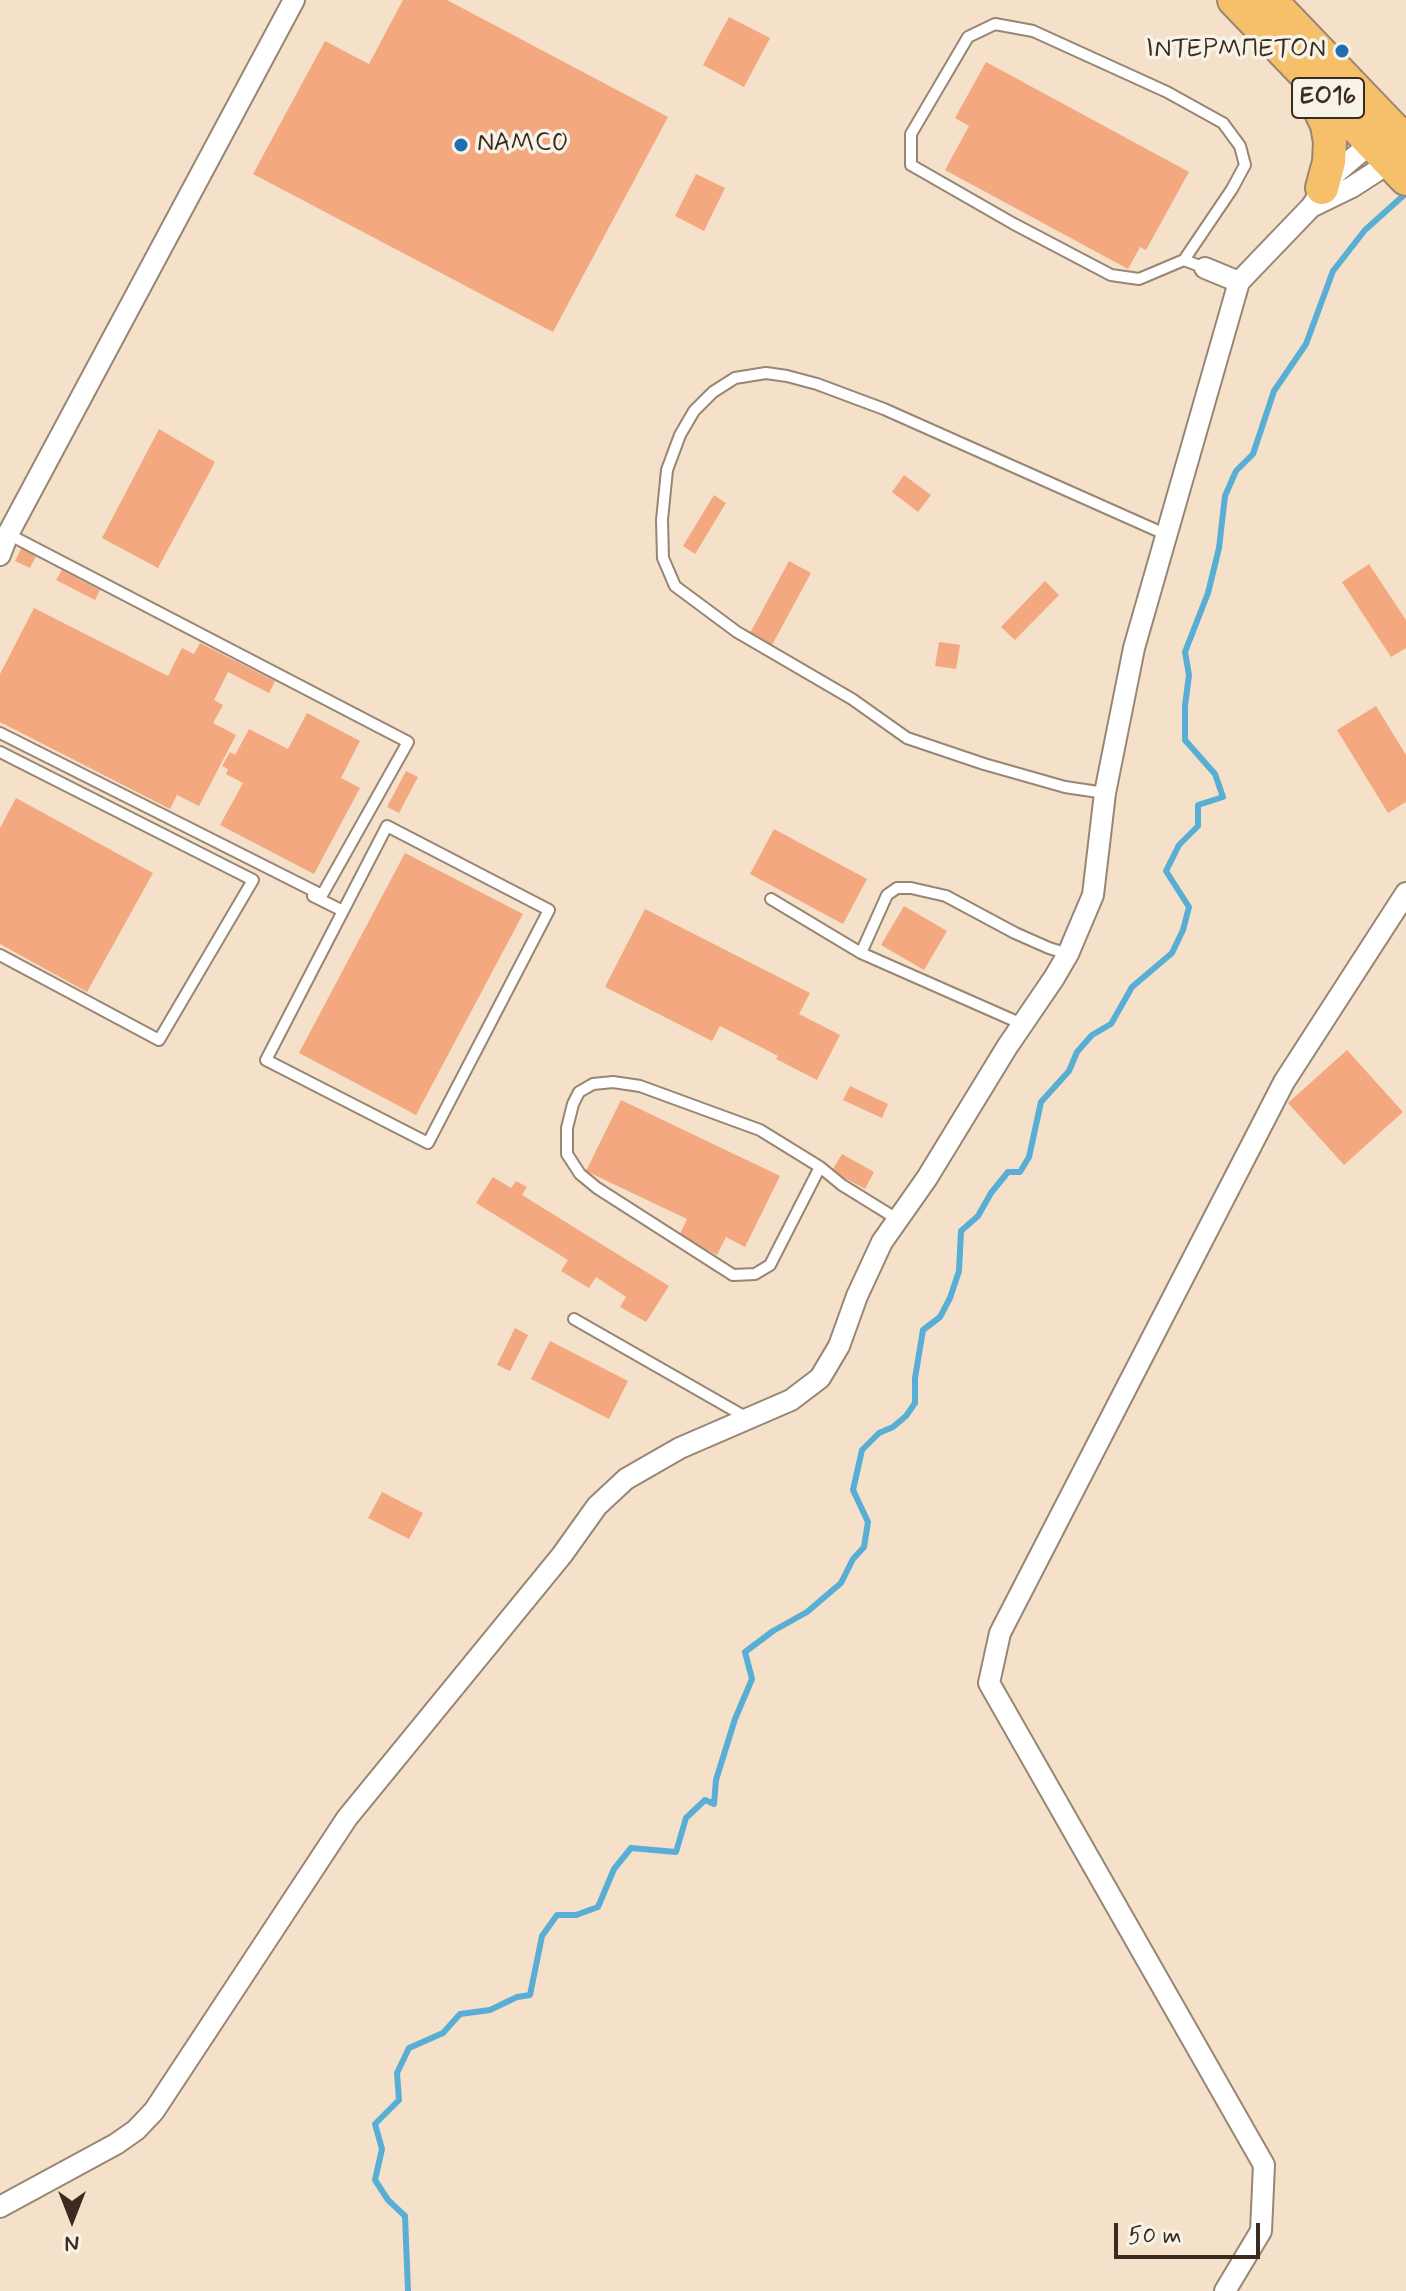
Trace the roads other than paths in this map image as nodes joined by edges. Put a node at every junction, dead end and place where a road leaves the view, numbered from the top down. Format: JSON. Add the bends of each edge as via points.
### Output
{"nodes":[{"id":1,"x":294,"y":0,"type":"edge"},
{"id":2,"x":1234,"y":0,"type":"edge"},
{"id":3,"x":1270,"y":0,"type":"edge"},
{"id":4,"x":1285,"y":52,"type":"junction"},
{"id":5,"x":1393,"y":157,"type":"edge"},
{"id":6,"x":1316,"y":197,"type":"junction"},
{"id":7,"x":1184,"y":260,"type":"junction"},
{"id":8,"x":1205,"y":268,"type":"joint"},
{"id":9,"x":1239,"y":282,"type":"junction"},
{"id":10,"x":8,"y":534,"type":"junction"},
{"id":11,"x":1167,"y":535,"type":"junction"},
{"id":12,"x":0,"y":555,"type":"edge"},
{"id":13,"x":0,"y":733,"type":"edge"},
{"id":14,"x":0,"y":740,"type":"edge"},
{"id":15,"x":0,"y":752,"type":"edge"},
{"id":16,"x":1105,"y":793,"type":"junction"},
{"id":17,"x":1406,"y":893,"type":"edge"},
{"id":18,"x":771,"y":899,"type":"dead end"},
{"id":19,"x":343,"y":911,"type":"junction"},
{"id":20,"x":861,"y":953,"type":"junction"},
{"id":21,"x":1068,"y":954,"type":"junction"},
{"id":22,"x":0,"y":955,"type":"edge"},
{"id":23,"x":1022,"y":1024,"type":"junction"},
{"id":24,"x":820,"y":1167,"type":"junction"},
{"id":25,"x":897,"y":1219,"type":"junction"},
{"id":26,"x":574,"y":1319,"type":"dead end"},
{"id":27,"x":751,"y":1420,"type":"junction"},
{"id":28,"x":0,"y":2207,"type":"edge"},
{"id":29,"x":1225,"y":2291,"type":"edge"}],
"edges":[{"from":1,"to":10,"type":"street"},
{"from":2,"to":4,"type":"main road","number":"ΕΟ16"},
{"from":3,"to":5,"type":"main road","number":"ΕΟ16"},
{"from":4,"to":5,"type":"main road","number":"ΕΟ16"},
{"from":4,"to":6,"type":"main road","via":[[1327,125],[1329,162]]},
{"from":5,"to":6,"type":"street","via":[[1352,187]]},
{"from":6,"to":9,"type":"street"},
{"from":7,"to":7,"type":"lane","via":[[1245,165],[1240,146],[1223,123],[1033,31],[995,24],[968,37],[911,134],[911,165],[1111,275],[1139,279]]},
{"from":7,"to":8,"type":"lane"},
{"from":8,"to":9,"type":"street"},
{"from":9,"to":11,"type":"street"},
{"from":10,"to":12,"type":"street"},
{"from":10,"to":13,"type":"lane","via":[[408,742],[322,895]]},
{"from":11,"to":16,"type":"street","via":[[1134,648]]},
{"from":11,"to":16,"type":"lane","via":[[884,409],[776,374],[735,378],[713,392],[694,411],[667,470],[663,558],[675,586],[737,632],[907,738],[1065,787]]},
{"from":14,"to":19,"type":"lane"},
{"from":15,"to":22,"type":"lane","via":[[253,880],[159,1040]]},
{"from":16,"to":21,"type":"street","via":[[1093,895]]},
{"from":17,"to":29,"type":"street","via":[[1284,1082],[1000,1633],[989,1683],[1264,2165],[1261,2231]]},
{"from":18,"to":20,"type":"lane"},
{"from":19,"to":19,"type":"lane","via":[[266,1060],[428,1143],[549,910],[387,826]]},
{"from":20,"to":21,"type":"lane","via":[[887,895],[911,888],[946,896]]},
{"from":20,"to":23,"type":"lane"},
{"from":21,"to":23,"type":"street"},
{"from":23,"to":25,"type":"street"},
{"from":24,"to":24,"type":"lane","via":[[770,1265],[755,1274],[733,1275],[580,1174],[567,1154],[567,1128],[579,1092],[613,1082],[640,1086],[760,1130]]},
{"from":24,"to":25,"type":"lane"},
{"from":25,"to":27,"type":"street","via":[[820,1378]]},
{"from":26,"to":27,"type":"lane"},
{"from":27,"to":28,"type":"street","via":[[680,1448],[626,1479],[597,1506],[347,1818],[154,2111],[116,2144]]}]}
